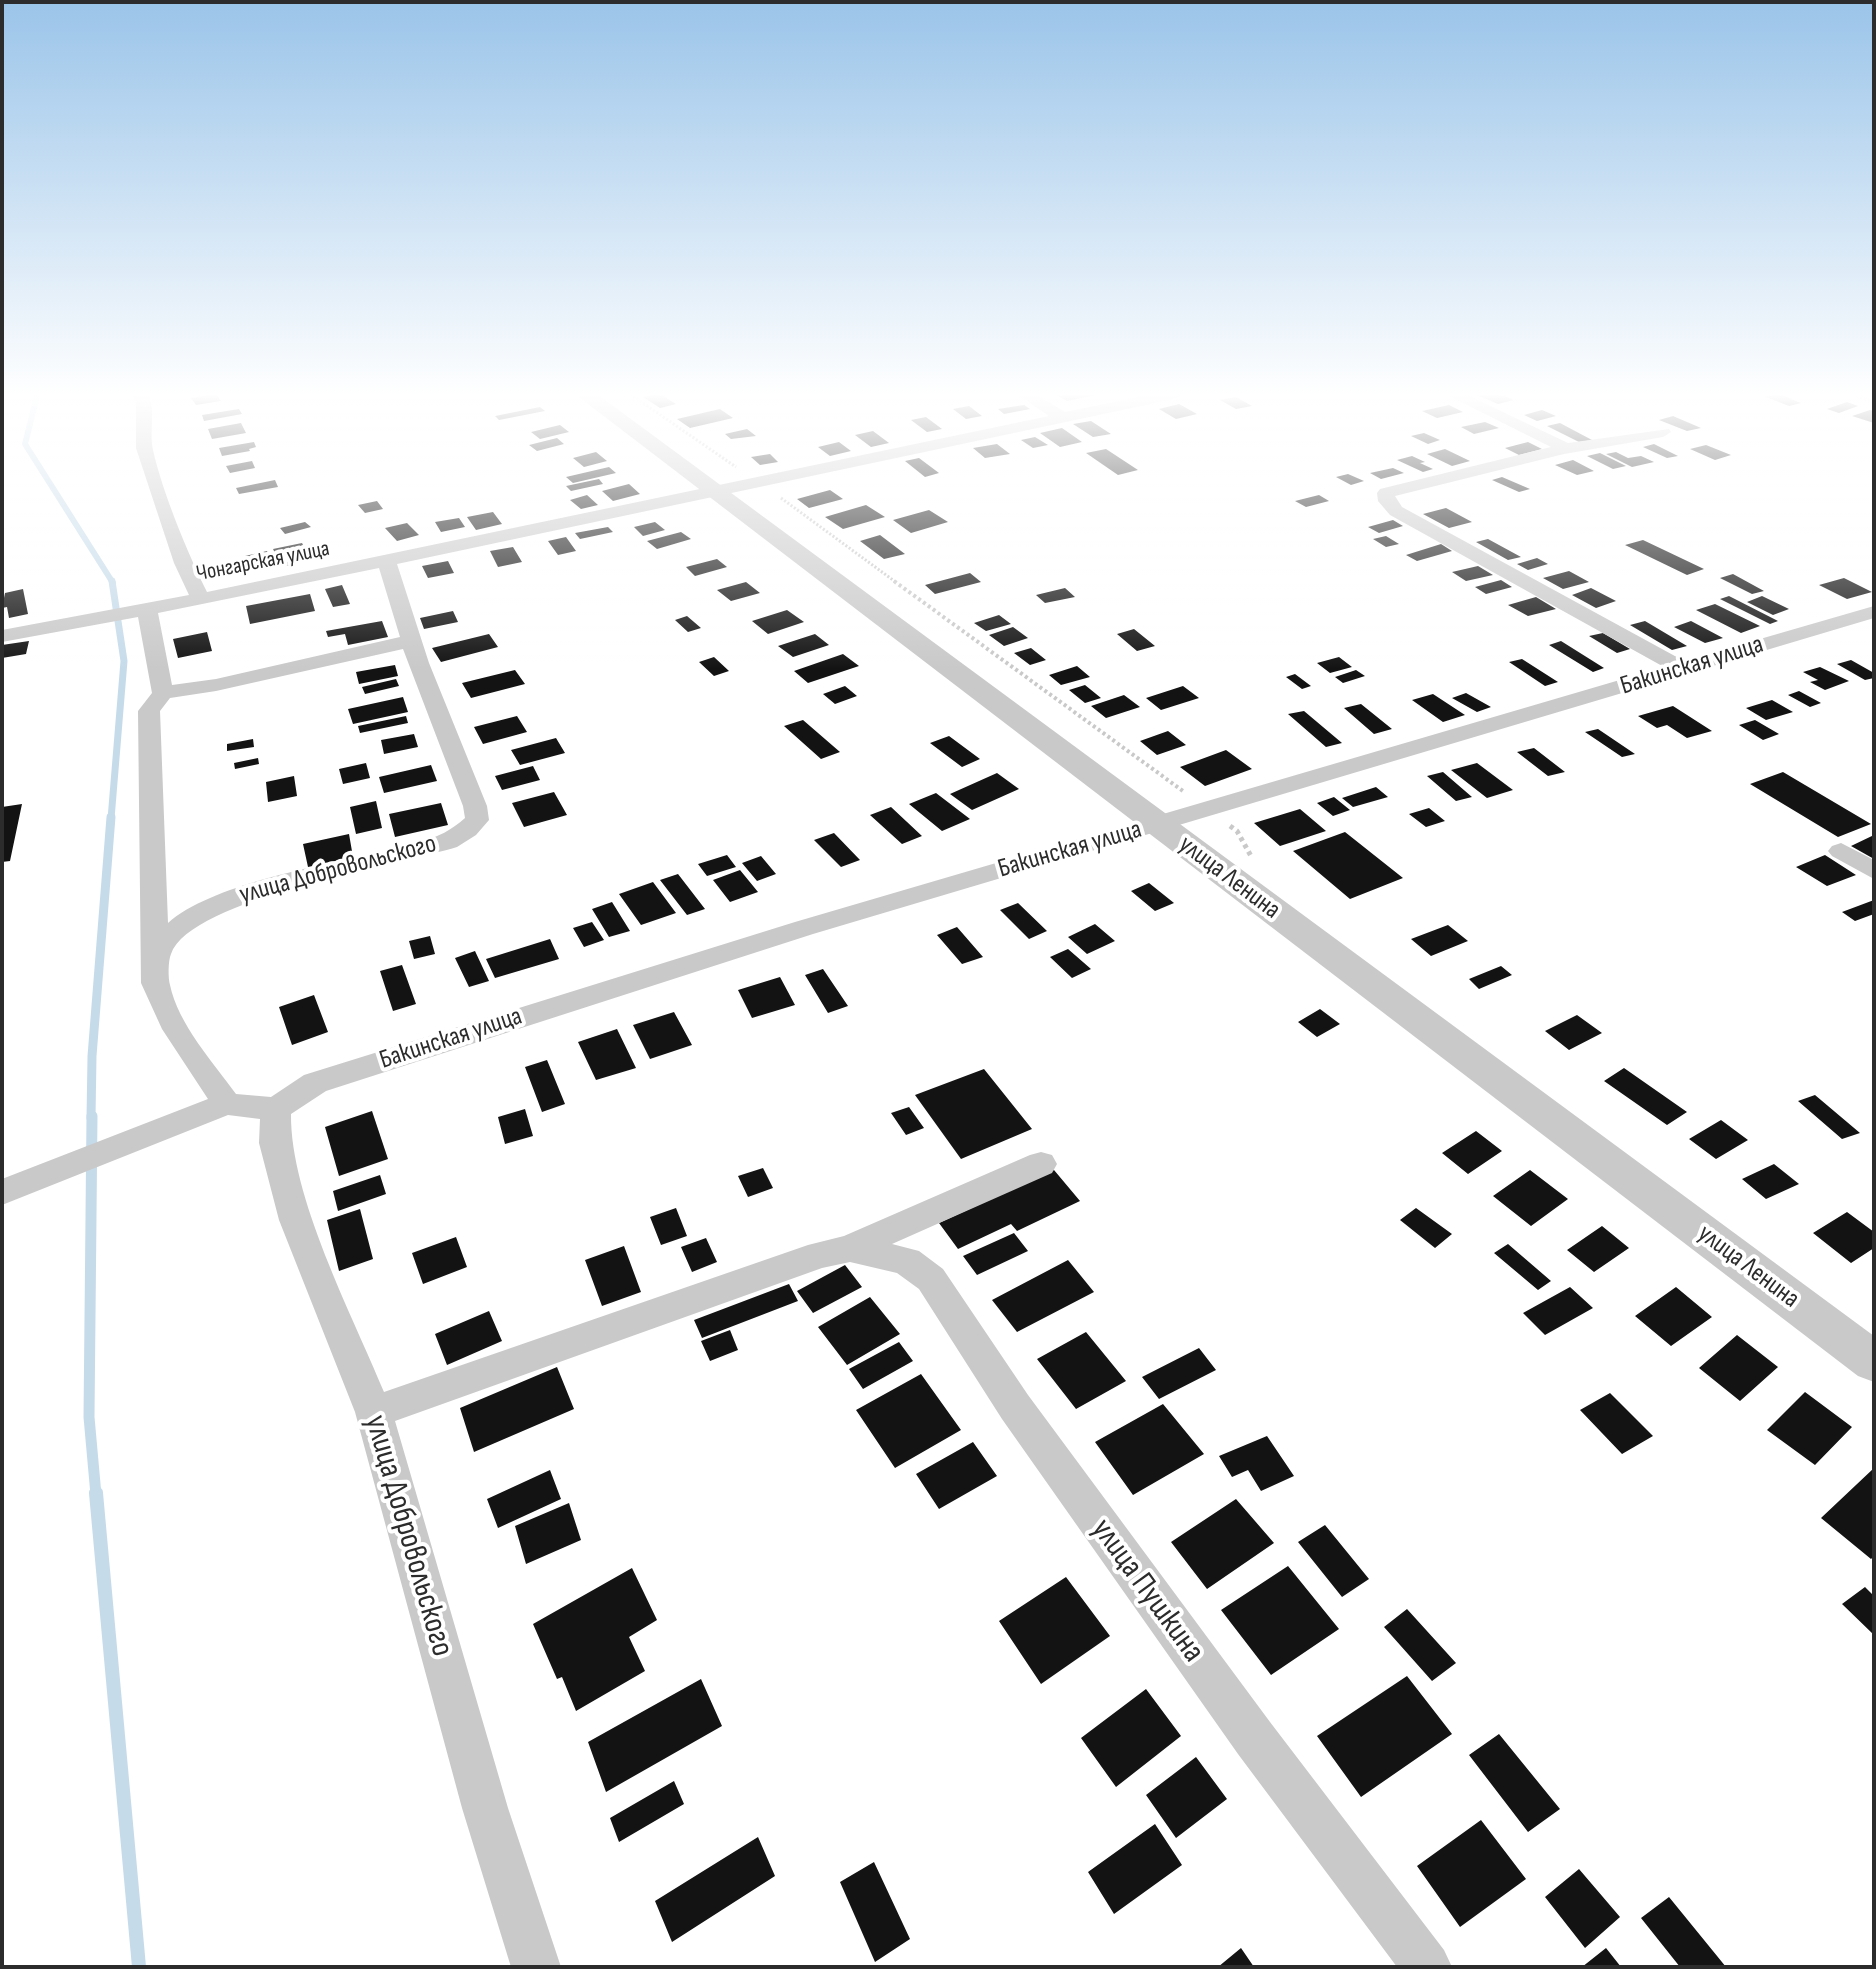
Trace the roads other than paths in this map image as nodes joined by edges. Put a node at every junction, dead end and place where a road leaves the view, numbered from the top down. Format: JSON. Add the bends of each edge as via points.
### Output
{"nodes":[{"id":1,"x":157,"y":486,"type":"edge"},
{"id":2,"x":709,"y":486,"type":"edge"},
{"id":3,"x":740,"y":486,"type":"edge"},
{"id":4,"x":1412,"y":486,"type":"edge"},
{"id":5,"x":716,"y":491,"type":"junction"},
{"id":6,"x":387,"y":561,"type":"junction"},
{"id":7,"x":201,"y":599,"type":"junction"},
{"id":8,"x":153,"y":608,"type":"junction"},
{"id":9,"x":1874,"y":612,"type":"edge"},
{"id":10,"x":2,"y":636,"type":"edge"},
{"id":11,"x":412,"y":641,"type":"junction"},
{"id":12,"x":1683,"y":669,"type":"junction"},
{"id":13,"x":163,"y":693,"type":"junction"},
{"id":14,"x":1159,"y":824,"type":"junction"},
{"id":15,"x":1841,"y":851,"type":"dead end"},
{"id":16,"x":1874,"y":871,"type":"edge"},
{"id":17,"x":156,"y":958,"type":"junction"},
{"id":18,"x":227,"y":1104,"type":"junction"},
{"id":19,"x":276,"y":1109,"type":"junction"},
{"id":20,"x":1041,"y":1164,"type":"dead end"},
{"id":21,"x":2,"y":1192,"type":"edge"},
{"id":22,"x":850,"y":1248,"type":"junction"},
{"id":23,"x":1874,"y":1362,"type":"edge"},
{"id":24,"x":374,"y":1412,"type":"junction"},
{"id":25,"x":536,"y":1967,"type":"edge"},
{"id":26,"x":1427,"y":1967,"type":"edge"}],
"edges":[{"from":1,"to":7,"type":"street"},
{"from":2,"to":5,"type":"street","name":"улица Ленина"},
{"from":3,"to":5,"type":"street","name":"Чонгарская улица"},
{"from":4,"to":12,"type":"street","via":[[1386,493],[1396,511]]},
{"from":5,"to":6,"type":"street","name":"Чонгарская улица"},
{"from":5,"to":14,"type":"street","name":"улица Ленина"},
{"from":6,"to":7,"type":"street","name":"Чонгарская улица"},
{"from":6,"to":11,"type":"street","name":"улица Добровольского"},
{"from":7,"to":8,"type":"street","name":"Чонгарская улица"},
{"from":8,"to":10,"type":"street","name":"Чонгарская улица"},
{"from":8,"to":13,"type":"street"},
{"from":9,"to":12,"type":"street","name":"Бакинская улица"},
{"from":11,"to":13,"type":"street"},
{"from":11,"to":17,"type":"street","name":"улица Добровольского","via":[[477,820],[467,831],[433,847],[225,899],[170,933]]},
{"from":12,"to":14,"type":"street","name":"Бакинская улица"},
{"from":13,"to":17,"type":"street","via":[[149,711]]},
{"from":14,"to":19,"type":"street","name":"Бакинская улица","via":[[389,1059],[315,1083]]},
{"from":14,"to":23,"type":"street","name":"улица Ленина"},
{"from":15,"to":16,"type":"street"},
{"from":17,"to":18,"type":"street","via":[[154,981]]},
{"from":18,"to":19,"type":"street"},
{"from":18,"to":21,"type":"street"},
{"from":19,"to":24,"type":"street","name":"улица Добровольского","via":[[275,1143],[296,1220]]},
{"from":20,"to":22,"type":"street"},
{"from":22,"to":24,"type":"street"},
{"from":22,"to":26,"type":"street","name":"улица Пушкина","via":[[907,1261],[931,1279],[1015,1407]]},
{"from":24,"to":25,"type":"street","name":"улица Добровольского","via":[[485,1808]]}]}
